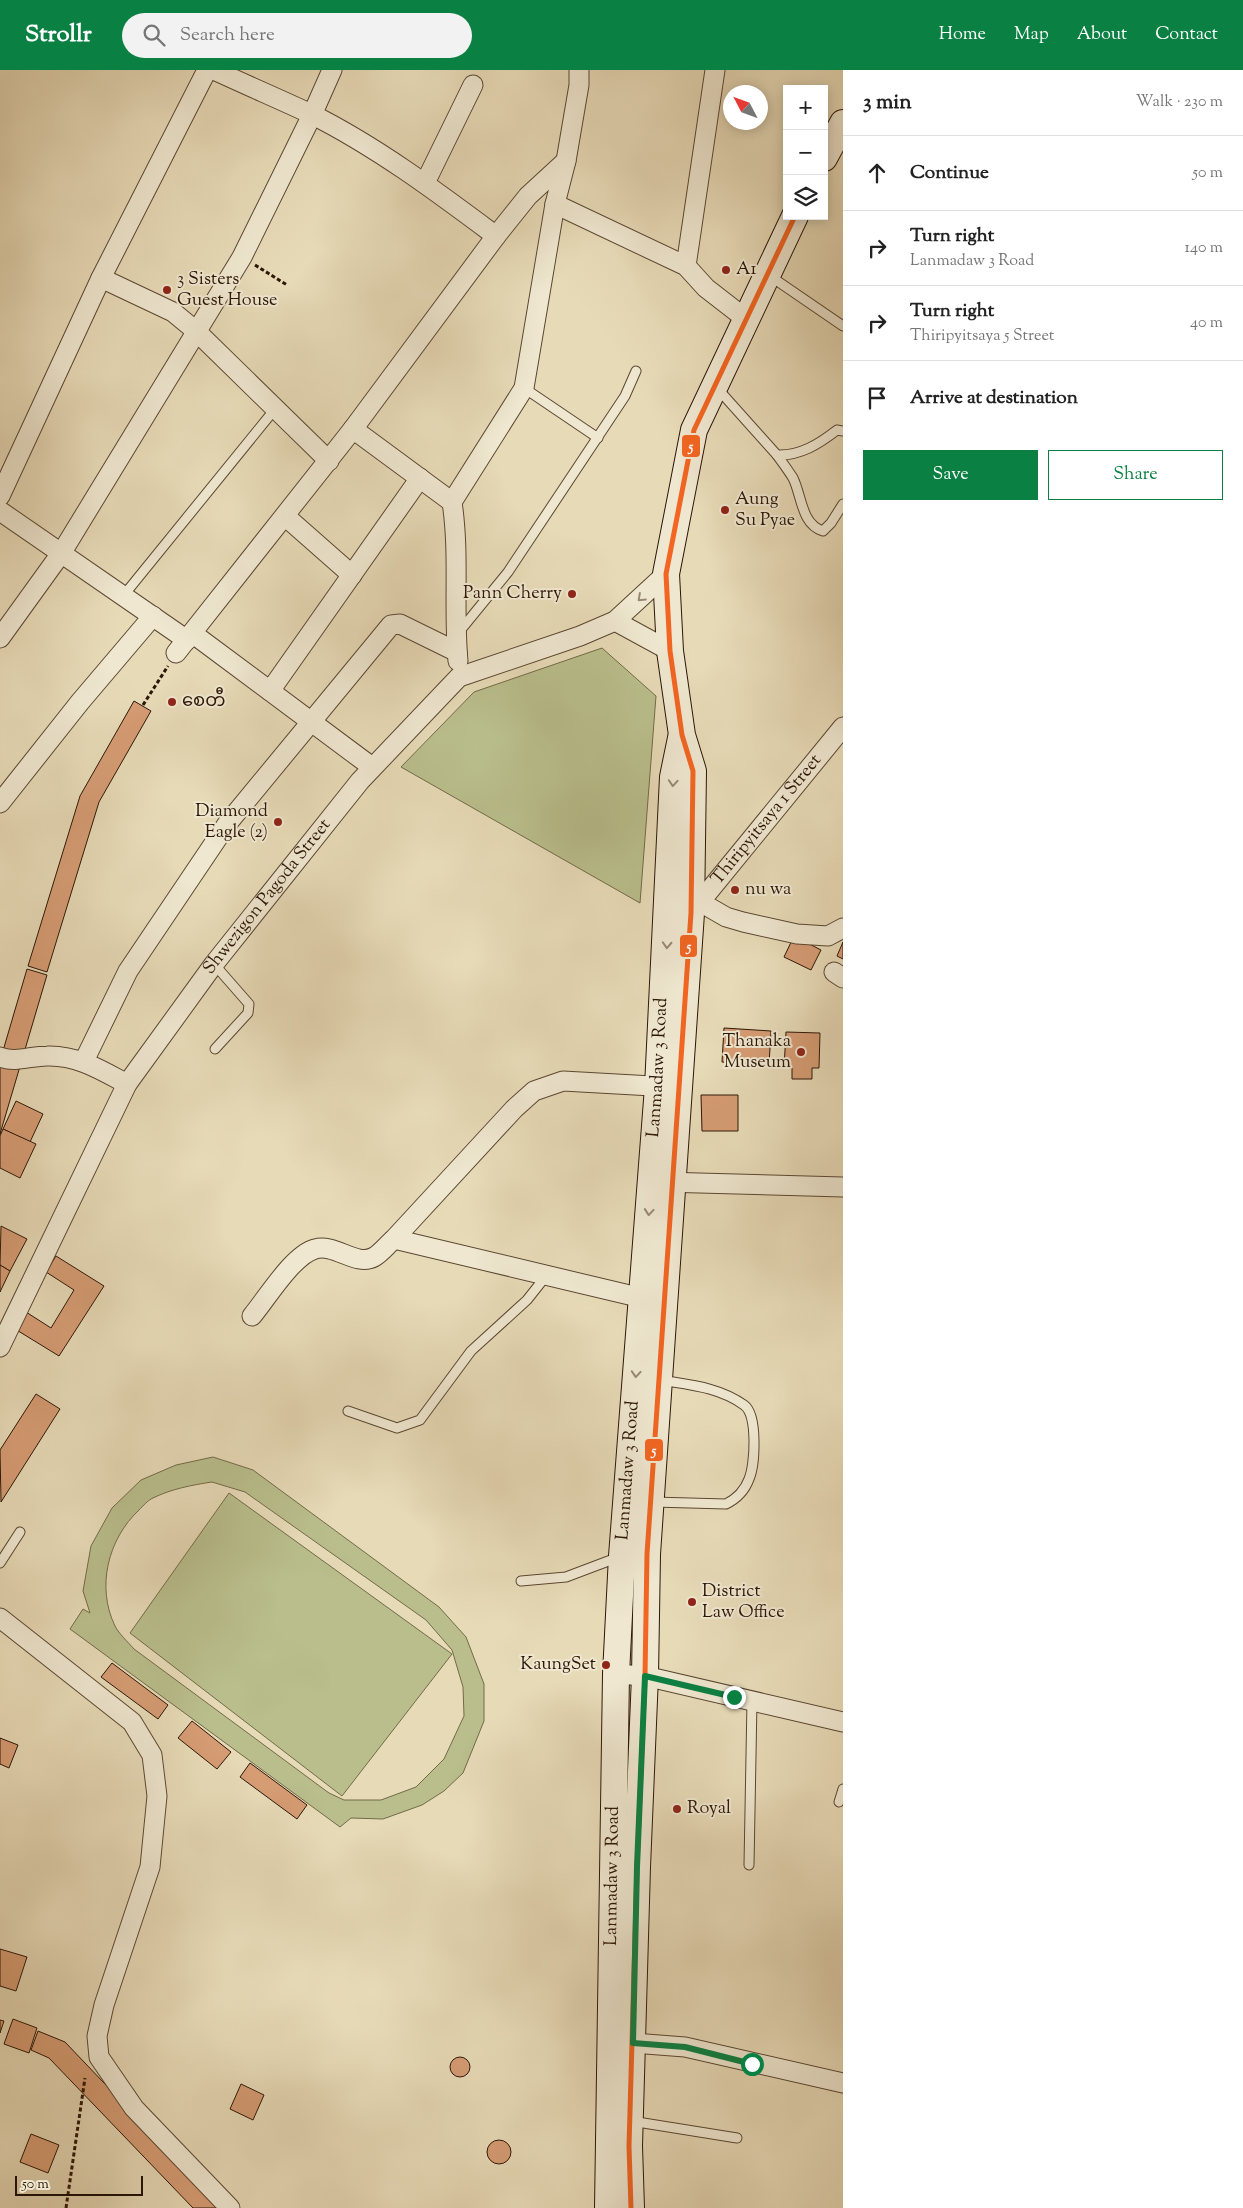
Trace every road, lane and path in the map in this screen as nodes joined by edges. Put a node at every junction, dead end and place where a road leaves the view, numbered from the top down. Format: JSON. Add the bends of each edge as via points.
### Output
{"nodes":[{"id":1,"x":207,"y":70,"type":"edge"},
{"id":2,"x":214,"y":70,"type":"edge"},
{"id":3,"x":332,"y":70,"type":"edge"},
{"id":4,"x":579,"y":70,"type":"edge"},
{"id":5,"x":716,"y":70,"type":"edge"},
{"id":6,"x":473,"y":85,"type":"dead end"},
{"id":7,"x":312,"y":115,"type":"junction"},
{"id":8,"x":843,"y":123,"type":"edge"},
{"id":9,"x":828,"y":151,"type":"edge"},
{"id":10,"x":566,"y":160,"type":"junction"},
{"id":11,"x":425,"y":183,"type":"junction"},
{"id":12,"x":555,"y":204,"type":"junction"},
{"id":13,"x":793,"y":220,"type":"edge"},
{"id":14,"x":496,"y":236,"type":"junction"},
{"id":15,"x":242,"y":257,"type":"junction"},
{"id":16,"x":686,"y":266,"type":"junction"},
{"id":17,"x":767,"y":274,"type":"junction"},
{"id":18,"x":101,"y":278,"type":"junction"},
{"id":19,"x":287,"y":284,"type":"dead end"},
{"id":20,"x":746,"y":319,"type":"junction"},
{"id":21,"x":843,"y":326,"type":"edge"},
{"id":22,"x":196,"y":331,"type":"junction"},
{"id":23,"x":636,"y":371,"type":"dead end"},
{"id":24,"x":715,"y":386,"type":"junction"},
{"id":25,"x":524,"y":388,"type":"junction"},
{"id":26,"x":275,"y":409,"type":"junction"},
{"id":27,"x":353,"y":429,"type":"junction"},
{"id":28,"x":843,"y":431,"type":"edge"},
{"id":29,"x":598,"y":438,"type":"junction"},
{"id":30,"x":777,"y":455,"type":"junction"},
{"id":31,"x":328,"y":460,"type":"junction"},
{"id":32,"x":420,"y":478,"type":"junction"},
{"id":33,"x":0,"y":496,"type":"edge"},
{"id":34,"x":452,"y":502,"type":"junction"},
{"id":35,"x":843,"y":504,"type":"edge"},
{"id":36,"x":0,"y":511,"type":"edge"},
{"id":37,"x":285,"y":516,"type":"junction"},
{"id":38,"x":62,"y":552,"type":"junction"},
{"id":39,"x":666,"y":574,"type":"junction"},
{"id":40,"x":352,"y":575,"type":"junction"},
{"id":41,"x":124,"y":595,"type":"junction"},
{"id":42,"x":153,"y":616,"type":"junction"},
{"id":43,"x":615,"y":621,"type":"junction"},
{"id":44,"x":0,"y":638,"type":"edge"},
{"id":45,"x":185,"y":642,"type":"junction"},
{"id":46,"x":456,"y":644,"type":"junction"},
{"id":47,"x":670,"y":651,"type":"junction"},
{"id":48,"x":459,"y":677,"type":"junction"},
{"id":49,"x":270,"y":691,"type":"junction"},
{"id":50,"x":143,"y":706,"type":"dead end"},
{"id":51,"x":310,"y":721,"type":"junction"},
{"id":52,"x":843,"y":727,"type":"edge"},
{"id":53,"x":682,"y":735,"type":"junction"},
{"id":54,"x":372,"y":767,"type":"junction"},
{"id":55,"x":0,"y":803,"type":"edge"},
{"id":56,"x":695,"y":907,"type":"junction"},
{"id":57,"x":843,"y":928,"type":"edge"},
{"id":58,"x":214,"y":964,"type":"junction"},
{"id":59,"x":215,"y":1049,"type":"dead end"},
{"id":60,"x":0,"y":1057,"type":"edge"},
{"id":61,"x":84,"y":1061,"type":"junction"},
{"id":62,"x":128,"y":1084,"type":"junction"},
{"id":63,"x":669,"y":1087,"type":"junction"},
{"id":64,"x":663,"y":1182,"type":"junction"},
{"id":65,"x":843,"y":1186,"type":"edge"},
{"id":66,"x":394,"y":1239,"type":"junction"},
{"id":67,"x":546,"y":1276,"type":"junction"},
{"id":68,"x":642,"y":1298,"type":"junction"},
{"id":69,"x":252,"y":1316,"type":"dead end"},
{"id":70,"x":0,"y":1347,"type":"edge"},
{"id":71,"x":659,"y":1380,"type":"junction"},
{"id":72,"x":348,"y":1411,"type":"dead end"},
{"id":73,"x":651,"y":1502,"type":"junction"},
{"id":74,"x":20,"y":1532,"type":"dead end"},
{"id":75,"x":635,"y":1555,"type":"junction"},
{"id":76,"x":0,"y":1563,"type":"edge"},
{"id":77,"x":521,"y":1581,"type":"dead end"},
{"id":78,"x":0,"y":1618,"type":"edge"},
{"id":79,"x":616,"y":1674,"type":"junction"},
{"id":80,"x":645,"y":1676,"type":"junction"},
{"id":81,"x":752,"y":1701,"type":"junction"},
{"id":82,"x":843,"y":1722,"type":"edge"},
{"id":83,"x":843,"y":1789,"type":"edge"},
{"id":84,"x":839,"y":1802,"type":"dead end"},
{"id":85,"x":749,"y":1865,"type":"dead end"},
{"id":86,"x":633,"y":2043,"type":"junction"},
{"id":87,"x":84,"y":2078,"type":"dead end"},
{"id":88,"x":843,"y":2083,"type":"edge"},
{"id":89,"x":623,"y":2137,"type":"junction"},
{"id":90,"x":737,"y":2138,"type":"dead end"},
{"id":91,"x":66,"y":2208,"type":"edge"},
{"id":92,"x":230,"y":2208,"type":"edge"},
{"id":93,"x":608,"y":2208,"type":"edge"},
{"id":94,"x":631,"y":2208,"type":"edge"}],
"edges":[{"from":1,"to":18,"type":"street"},
{"from":2,"to":7,"type":"street"},
{"from":3,"to":7,"type":"street"},
{"from":4,"to":10,"type":"street"},
{"from":5,"to":16,"type":"street"},
{"from":6,"to":11,"type":"street"},
{"from":7,"to":11,"type":"street"},
{"from":7,"to":15,"type":"street"},
{"from":8,"to":9,"type":"main road"},
{"from":10,"to":12,"type":"street"},
{"from":10,"to":14,"type":"street","via":[[528,196]]},
{"from":11,"to":14,"type":"street"},
{"from":12,"to":16,"type":"street"},
{"from":12,"to":25,"type":"street"},
{"from":13,"to":17,"type":"main road","name":"Lanmadaw 3 Road"},
{"from":14,"to":27,"type":"street"},
{"from":15,"to":19,"type":"path"},
{"from":15,"to":22,"type":"street"},
{"from":16,"to":20,"type":"street","via":[[706,288]]},
{"from":17,"to":20,"type":"main road","name":"Lanmadaw 3 Road"},
{"from":17,"to":21,"type":"lane"},
{"from":18,"to":22,"type":"street","via":[[173,312]]},
{"from":18,"to":33,"type":"street"},
{"from":20,"to":24,"type":"main road","name":"Lanmadaw 3 Road"},
{"from":22,"to":26,"type":"street"},
{"from":22,"to":38,"type":"street"},
{"from":23,"to":29,"type":"lane","via":[[625,396]]},
{"from":24,"to":30,"type":"lane"},
{"from":24,"to":39,"type":"main road","name":"Lanmadaw 3 Road","via":[[694,430]]},
{"from":25,"to":29,"type":"lane"},
{"from":25,"to":34,"type":"street"},
{"from":26,"to":31,"type":"street"},
{"from":26,"to":41,"type":"lane"},
{"from":27,"to":31,"type":"street"},
{"from":27,"to":32,"type":"street"},
{"from":28,"to":30,"type":"lane","via":[[837,430],[792,455]]},
{"from":29,"to":46,"type":"lane"},
{"from":30,"to":35,"type":"lane","via":[[793,479],[808,520],[815,528],[823,531]]},
{"from":31,"to":37,"type":"street"},
{"from":32,"to":34,"type":"street"},
{"from":32,"to":40,"type":"street"},
{"from":34,"to":46,"type":"street","via":[[457,532]]},
{"from":36,"to":38,"type":"street"},
{"from":37,"to":40,"type":"street"},
{"from":37,"to":45,"type":"street"},
{"from":38,"to":41,"type":"street"},
{"from":38,"to":44,"type":"street"},
{"from":39,"to":43,"type":"street","name":"Shwezigon Pagoda Street","one_way":true},
{"from":39,"to":47,"type":"main road","name":"Lanmadaw 3 Road"},
{"from":40,"to":49,"type":"street"},
{"from":41,"to":42,"type":"street"},
{"from":42,"to":45,"type":"street"},
{"from":42,"to":55,"type":"street"},
{"from":43,"to":47,"type":"street"},
{"from":43,"to":48,"type":"street","name":"Shwezigon Pagoda Street"},
{"from":45,"to":49,"type":"street"},
{"from":45,"to":50,"type":"path"},
{"from":46,"to":48,"type":"street"},
{"from":46,"to":51,"type":"street","via":[[400,624],[391,625]]},
{"from":47,"to":53,"type":"main road","name":"Lanmadaw 3 Road"},
{"from":48,"to":54,"type":"street","name":"Shwezigon Pagoda Street"},
{"from":49,"to":51,"type":"street"},
{"from":51,"to":54,"type":"street"},
{"from":51,"to":61,"type":"street","via":[[227,824],[128,971]]},
{"from":52,"to":56,"type":"street","name":"Thiripyitsaya 1 Street"},
{"from":53,"to":56,"type":"main road","name":"Lanmadaw 3 Road","via":[[693,771]]},
{"from":53,"to":63,"type":"main road","name":"Lanmadaw 3 Road","one_way":true,"via":[[673,777]]},
{"from":54,"to":58,"type":"street","name":"Shwezigon Pagoda Street"},
{"from":56,"to":57,"type":"street","via":[[797,934],[828,936]]},
{"from":56,"to":63,"type":"main road","name":"Lanmadaw 3 Road"},
{"from":58,"to":59,"type":"lane","via":[[249,1004],[248,1013]]},
{"from":58,"to":62,"type":"street","name":"Shwezigon Pagoda Street"},
{"from":60,"to":61,"type":"street","via":[[8,1060],[47,1056]]},
{"from":61,"to":62,"type":"street"},
{"from":62,"to":70,"type":"street","name":"Shwezigon Pagoda Street"},
{"from":63,"to":64,"type":"main road","name":"Lanmadaw 3 Road"},
{"from":63,"to":66,"type":"street","via":[[563,1081],[534,1091]]},
{"from":64,"to":65,"type":"street"},
{"from":64,"to":68,"type":"main road","name":"Lanmadaw 3 Road","one_way":true},
{"from":64,"to":71,"type":"main road","name":"Lanmadaw 3 Road"},
{"from":66,"to":67,"type":"street"},
{"from":66,"to":69,"type":"street","via":[[374,1257],[363,1260],[333,1249],[316,1248],[294,1264]]},
{"from":67,"to":68,"type":"street"},
{"from":67,"to":72,"type":"lane","via":[[527,1300],[471,1351],[420,1420],[397,1428]]},
{"from":68,"to":75,"type":"main road","name":"Lanmadaw 3 Road","one_way":true},
{"from":71,"to":73,"type":"main road","name":"Lanmadaw 3 Road"},
{"from":71,"to":73,"type":"lane","via":[[712,1388],[746,1406],[752,1416],[755,1442],[750,1479],[736,1499],[726,1504]]},
{"from":73,"to":75,"type":"main road","name":"Lanmadaw 3 Road"},
{"from":74,"to":76,"type":"lane"},
{"from":75,"to":77,"type":"lane","via":[[566,1577]]},
{"from":75,"to":79,"type":"main road","name":"Lanmadaw 3 Road"},
{"from":75,"to":80,"type":"main road","name":"Lanmadaw 3 Road"},
{"from":78,"to":92,"type":"street","via":[[132,1722],[152,1755],[157,1796],[150,1867],[104,2004],[97,2036],[99,2057],[134,2108]]},
{"from":79,"to":80,"type":"street"},
{"from":79,"to":89,"type":"main road","name":"Lanmadaw 3 Road"},
{"from":80,"to":81,"type":"street"},
{"from":80,"to":86,"type":"main road","name":"Lanmadaw 3 Road"},
{"from":81,"to":82,"type":"street"},
{"from":81,"to":85,"type":"lane"},
{"from":83,"to":84,"type":"lane"},
{"from":86,"to":88,"type":"street","via":[[685,2047]]},
{"from":86,"to":89,"type":"main road","name":"Lanmadaw 3 Road"},
{"from":87,"to":91,"type":"path"},
{"from":89,"to":90,"type":"lane"},
{"from":89,"to":93,"type":"main road","name":"Lanmadaw 3 Road"},
{"from":89,"to":94,"type":"main road","name":"Lanmadaw 3 Road"}]}
